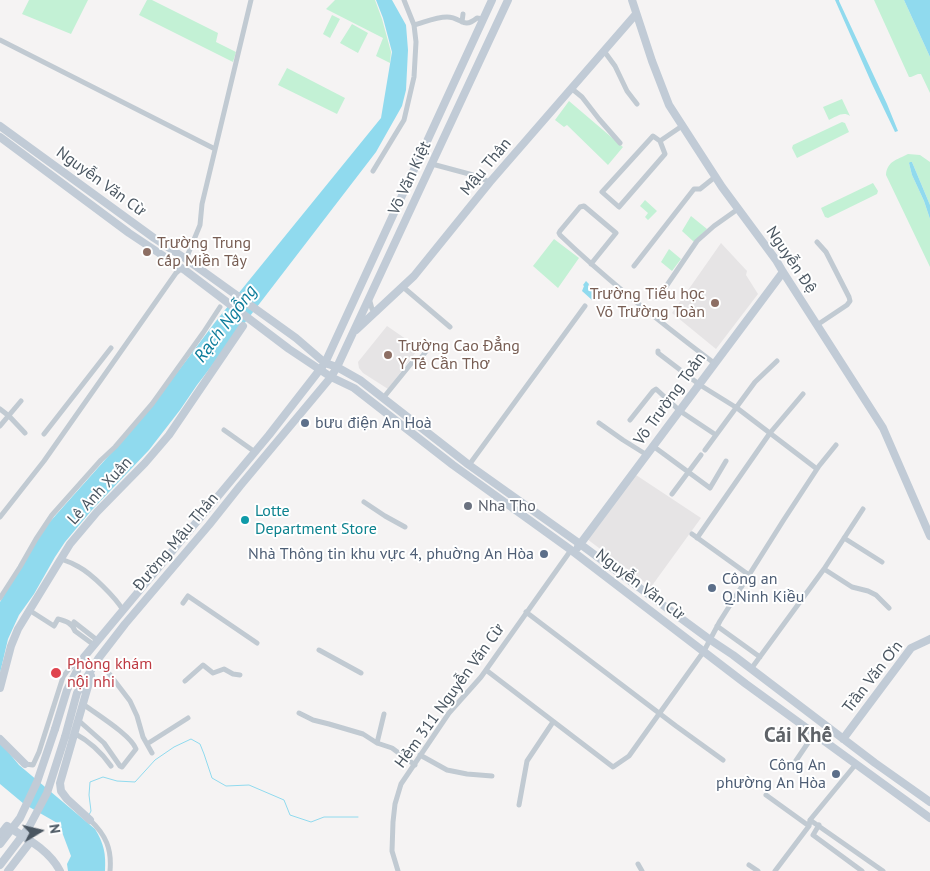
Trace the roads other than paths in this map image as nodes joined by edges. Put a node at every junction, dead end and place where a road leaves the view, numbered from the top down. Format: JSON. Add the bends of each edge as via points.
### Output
{"nodes":[{"id":1,"x":251,"y":0,"type":"edge"},
{"id":2,"x":404,"y":0,"type":"edge"},
{"id":3,"x":492,"y":0,"type":"edge"},
{"id":4,"x":508,"y":0,"type":"edge"},
{"id":5,"x":632,"y":0,"type":"edge"},
{"id":6,"x":463,"y":14,"type":"dead end"},
{"id":7,"x":636,"y":14,"type":"junction"},
{"id":8,"x":484,"y":19,"type":"junction"},
{"id":9,"x":462,"y":22,"type":"junction"},
{"id":10,"x":414,"y":24,"type":"junction"},
{"id":11,"x":0,"y":40,"type":"edge"},
{"id":12,"x":604,"y":51,"type":"junction"},
{"id":13,"x":571,"y":88,"type":"junction"},
{"id":14,"x":637,"y":104,"type":"dead end"},
{"id":15,"x":0,"y":126,"type":"edge"},
{"id":16,"x":682,"y":126,"type":"junction"},
{"id":17,"x":0,"y":137,"type":"edge"},
{"id":18,"x":660,"y":141,"type":"junction"},
{"id":19,"x":620,"y":143,"type":"dead end"},
{"id":20,"x":215,"y":149,"type":"junction"},
{"id":21,"x":47,"y":160,"type":"junction"},
{"id":22,"x":432,"y":164,"type":"junction"},
{"id":23,"x":42,"y":168,"type":"junction"},
{"id":24,"x":373,"y":171,"type":"dead end"},
{"id":25,"x":715,"y":177,"type":"junction"},
{"id":26,"x":490,"y":182,"type":"junction"},
{"id":27,"x":738,"y":209,"type":"junction"},
{"id":28,"x":818,"y":242,"type":"dead end"},
{"id":29,"x":186,"y":260,"type":"junction"},
{"id":30,"x":591,"y":264,"type":"junction"},
{"id":31,"x":634,"y":266,"type":"dead end"},
{"id":32,"x":184,"y":270,"type":"junction"},
{"id":33,"x":783,"y":272,"type":"junction"},
{"id":34,"x":403,"y":287,"type":"junction"},
{"id":35,"x":662,"y":291,"type":"dead end"},
{"id":36,"x":369,"y":298,"type":"junction"},
{"id":37,"x":586,"y":306,"type":"dead end"},
{"id":38,"x":220,"y":307,"type":"dead end"},
{"id":39,"x":377,"y":312,"type":"junction"},
{"id":40,"x":817,"y":325,"type":"junction"},
{"id":41,"x":244,"y":326,"type":"dead end"},
{"id":42,"x":450,"y":327,"type":"dead end"},
{"id":43,"x":353,"y":333,"type":"junction"},
{"id":44,"x":430,"y":346,"type":"dead end"},
{"id":45,"x":111,"y":348,"type":"dead end"},
{"id":46,"x":658,"y":351,"type":"dead end"},
{"id":47,"x":777,"y":361,"type":"dead end"},
{"id":48,"x":325,"y":363,"type":"junction"},
{"id":49,"x":714,"y":363,"type":"junction"},
{"id":50,"x":337,"y":367,"type":"junction"},
{"id":51,"x":320,"y":370,"type":"junction"},
{"id":52,"x":331,"y":377,"type":"junction"},
{"id":53,"x":700,"y":385,"type":"junction"},
{"id":54,"x":803,"y":394,"type":"dead end"},
{"id":55,"x":384,"y":397,"type":"junction"},
{"id":56,"x":21,"y":401,"type":"dead end"},
{"id":57,"x":737,"y":408,"type":"junction"},
{"id":58,"x":0,"y":409,"type":"edge"},
{"id":59,"x":680,"y":411,"type":"junction"},
{"id":60,"x":9,"y":416,"type":"junction"},
{"id":61,"x":630,"y":420,"type":"dead end"},
{"id":62,"x":600,"y":423,"type":"dead end"},
{"id":63,"x":0,"y":426,"type":"edge"},
{"id":64,"x":224,"y":430,"type":"dead end"},
{"id":65,"x":25,"y":433,"type":"dead end"},
{"id":66,"x":770,"y":433,"type":"junction"},
{"id":67,"x":44,"y":434,"type":"dead end"},
{"id":68,"x":716,"y":435,"type":"junction"},
{"id":69,"x":836,"y":445,"type":"dead end"},
{"id":70,"x":653,"y":446,"type":"junction"},
{"id":71,"x":705,"y":450,"type":"dead end"},
{"id":72,"x":255,"y":452,"type":"junction"},
{"id":73,"x":646,"y":455,"type":"junction"},
{"id":74,"x":701,"y":455,"type":"dead end"},
{"id":75,"x":726,"y":461,"type":"dead end"},
{"id":76,"x":469,"y":465,"type":"junction"},
{"id":77,"x":817,"y":469,"type":"junction"},
{"id":78,"x":688,"y":472,"type":"junction"},
{"id":79,"x":232,"y":479,"type":"junction"},
{"id":80,"x":240,"y":486,"type":"junction"},
{"id":81,"x":672,"y":494,"type":"dead end"},
{"id":82,"x":364,"y":502,"type":"dead end"},
{"id":83,"x":863,"y":509,"type":"dead end"},
{"id":84,"x":0,"y":517,"type":"edge"},
{"id":85,"x":405,"y":526,"type":"dead end"},
{"id":86,"x":692,"y":534,"type":"dead end"},
{"id":87,"x":930,"y":536,"type":"edge"},
{"id":88,"x":697,"y":538,"type":"junction"},
{"id":89,"x":844,"y":538,"type":"junction"},
{"id":90,"x":580,"y":544,"type":"junction"},
{"id":91,"x":573,"y":551,"type":"junction"},
{"id":92,"x":61,"y":559,"type":"junction"},
{"id":93,"x":882,"y":562,"type":"dead end"},
{"id":94,"x":824,"y":569,"type":"junction"},
{"id":95,"x":749,"y":575,"type":"junction"},
{"id":96,"x":0,"y":598,"type":"edge"},
{"id":97,"x":183,"y":604,"type":"dead end"},
{"id":98,"x":889,"y":608,"type":"dead end"},
{"id":99,"x":29,"y":610,"type":"junction"},
{"id":100,"x":123,"y":610,"type":"junction"},
{"id":101,"x":526,"y":612,"type":"junction"},
{"id":102,"x":74,"y":622,"type":"dead end"},
{"id":103,"x":717,"y":626,"type":"junction"},
{"id":104,"x":709,"y":639,"type":"junction"},
{"id":105,"x":930,"y":639,"type":"edge"},
{"id":106,"x":95,"y":642,"type":"junction"},
{"id":107,"x":257,"y":643,"type":"dead end"},
{"id":108,"x":319,"y":650,"type":"dead end"},
{"id":109,"x":704,"y":651,"type":"junction"},
{"id":110,"x":84,"y":657,"type":"junction"},
{"id":111,"x":760,"y":657,"type":"junction"},
{"id":112,"x":96,"y":661,"type":"junction"},
{"id":113,"x":751,"y":669,"type":"junction"},
{"id":114,"x":486,"y":670,"type":"junction"},
{"id":115,"x":361,"y":673,"type":"dead end"},
{"id":116,"x":240,"y":675,"type":"dead end"},
{"id":117,"x":185,"y":681,"type":"dead end"},
{"id":118,"x":0,"y":688,"type":"edge"},
{"id":119,"x":83,"y":704,"type":"junction"},
{"id":120,"x":299,"y":713,"type":"dead end"},
{"id":121,"x":660,"y":713,"type":"junction"},
{"id":122,"x":384,"y":714,"type":"dead end"},
{"id":123,"x":188,"y":718,"type":"dead end"},
{"id":124,"x":78,"y":720,"type":"junction"},
{"id":125,"x":553,"y":722,"type":"junction"},
{"id":126,"x":74,"y":733,"type":"junction"},
{"id":127,"x":814,"y":734,"type":"junction"},
{"id":128,"x":0,"y":739,"type":"edge"},
{"id":129,"x":844,"y":739,"type":"junction"},
{"id":130,"x":377,"y":743,"type":"junction"},
{"id":131,"x":147,"y":744,"type":"junction"},
{"id":132,"x":152,"y":753,"type":"dead end"},
{"id":133,"x":420,"y":755,"type":"junction"},
{"id":134,"x":723,"y":760,"type":"dead end"},
{"id":135,"x":25,"y":764,"type":"joint"},
{"id":136,"x":793,"y":764,"type":"dead end"},
{"id":137,"x":856,"y":764,"type":"junction"},
{"id":138,"x":415,"y":765,"type":"junction"},
{"id":139,"x":111,"y":766,"type":"dead end"},
{"id":140,"x":492,"y":776,"type":"dead end"},
{"id":141,"x":766,"y":795,"type":"dead end"},
{"id":142,"x":930,"y":802,"type":"edge"},
{"id":143,"x":519,"y":805,"type":"dead end"},
{"id":144,"x":930,"y":818,"type":"edge"},
{"id":145,"x":88,"y":819,"type":"joint"},
{"id":146,"x":809,"y":823,"type":"junction"},
{"id":147,"x":819,"y":825,"type":"junction"},
{"id":148,"x":0,"y":835,"type":"edge"},
{"id":149,"x":31,"y":841,"type":"junction"},
{"id":150,"x":0,"y":844,"type":"edge"},
{"id":151,"x":638,"y":864,"type":"dead end"},
{"id":152,"x":0,"y":865,"type":"edge"},
{"id":153,"x":749,"y":865,"type":"dead end"},
{"id":154,"x":8,"y":871,"type":"edge"},
{"id":155,"x":60,"y":871,"type":"edge"},
{"id":156,"x":110,"y":871,"type":"edge"},
{"id":157,"x":398,"y":871,"type":"edge"},
{"id":158,"x":642,"y":871,"type":"edge"},
{"id":159,"x":758,"y":871,"type":"edge"},
{"id":160,"x":775,"y":871,"type":"edge"},
{"id":161,"x":862,"y":871,"type":"edge"},
{"id":162,"x":883,"y":871,"type":"edge"}],
"edges":[{"from":1,"to":20,"type":"street"},
{"from":2,"to":10,"type":"street"},
{"from":3,"to":8,"type":"main road","name":"Võ Văn Kiệt"},
{"from":4,"to":22,"type":"main road","name":"Võ Văn Kiệt"},
{"from":5,"to":7,"type":"main road","name":"Nguyễn Đệ"},
{"from":6,"to":9,"type":"street"},
{"from":7,"to":12,"type":"main road","name":"Mậu Thân"},
{"from":7,"to":16,"type":"main road","name":"Nguyễn Đệ","via":[[669,105]]},
{"from":8,"to":9,"type":"street"},
{"from":8,"to":48,"type":"main road","name":"Võ Văn Kiệt"},
{"from":9,"to":10,"type":"street","via":[[446,17]]},
{"from":10,"to":24,"type":"street","via":[[414,77],[407,110]]},
{"from":11,"to":20,"type":"street"},
{"from":12,"to":13,"type":"main road","name":"Mậu Thân"},
{"from":12,"to":14,"type":"street"},
{"from":13,"to":19,"type":"street"},
{"from":13,"to":26,"type":"main road","name":"Mậu Thân"},
{"from":15,"to":21,"type":"main road","name":"Nguyễn Văn Cừ"},
{"from":16,"to":18,"type":"street"},
{"from":16,"to":25,"type":"main road","name":"Nguyễn Đệ"},
{"from":17,"to":23,"type":"main road","name":"Nguyễn Văn Cừ"},
{"from":18,"to":18,"type":"street","via":[[653,136],[602,192],[620,207],[665,154]]},
{"from":20,"to":29,"type":"street","via":[[200,225]]},
{"from":21,"to":23,"type":"main road"},
{"from":21,"to":29,"type":"main road","name":"Nguyễn Văn Cừ"},
{"from":22,"to":26,"type":"street"},
{"from":22,"to":36,"type":"main road","name":"Võ Văn Kiệt"},
{"from":23,"to":32,"type":"main road","name":"Nguyễn Văn Cừ"},
{"from":25,"to":27,"type":"main road","name":"Nguyễn Đệ"},
{"from":25,"to":31,"type":"street","via":[[700,189],[694,189]]},
{"from":26,"to":34,"type":"main road","name":"Mậu Thân"},
{"from":27,"to":33,"type":"main road","name":"Nguyễn Đệ"},
{"from":27,"to":35,"type":"street","via":[[697,242]]},
{"from":28,"to":40,"type":"street","via":[[850,301]]},
{"from":29,"to":48,"type":"main road","name":"Nguyễn Văn Cừ","via":[[296,338]]},
{"from":30,"to":30,"type":"street","via":[[559,234],[582,206],[616,233]]},
{"from":30,"to":49,"type":"street"},
{"from":32,"to":51,"type":"main road","name":"Nguyễn Văn Cừ"},
{"from":32,"to":84,"type":"street","via":[[176,273]]},
{"from":33,"to":40,"type":"main road","name":"Nguyễn Đệ"},
{"from":33,"to":49,"type":"main road","name":"Võ Trường Toản"},
{"from":34,"to":39,"type":"main road","name":"Mậu Thân"},
{"from":34,"to":42,"type":"street"},
{"from":36,"to":39,"type":"street","via":[[372,309]]},
{"from":36,"to":43,"type":"main road","name":"Võ Văn Kiệt"},
{"from":37,"to":76,"type":"street"},
{"from":38,"to":96,"type":"street","via":[[152,404],[52,515]]},
{"from":39,"to":43,"type":"main road","name":"Mậu Thân"},
{"from":40,"to":87,"type":"main road","name":"Nguyễn Đệ","via":[[883,428]]},
{"from":41,"to":92,"type":"main road","name":"Lê Anh Xuân","via":[[168,435],[97,512]]},
{"from":43,"to":50,"type":"main road","name":"Võ Văn Kiệt"},
{"from":44,"to":55,"type":"street","via":[[418,362],[414,360]]},
{"from":45,"to":67,"type":"street"},
{"from":46,"to":53,"type":"street"},
{"from":47,"to":57,"type":"street","via":[[755,382]]},
{"from":48,"to":50,"type":"main road","name":"Nguyễn Văn Cừ"},
{"from":48,"to":51,"type":"main road","name":"Võ Văn Kiệt"},
{"from":49,"to":53,"type":"main road","name":"Võ Trường Toản"},
{"from":50,"to":52,"type":"main road","name":"Đường Mậu Thân"},
{"from":50,"to":55,"type":"main road","name":"Nguyễn Văn Cừ"},
{"from":51,"to":52,"type":"main road","name":"Nguyễn Văn Cừ"},
{"from":51,"to":72,"type":"main road","name":"Đường Mậu Thân"},
{"from":52,"to":80,"type":"main road","name":"Đường Mậu Thân"},
{"from":52,"to":91,"type":"main road","name":"Nguyễn Văn Cừ","via":[[354,388],[453,465]]},
{"from":53,"to":57,"type":"street"},
{"from":53,"to":59,"type":"main road","name":"Võ Trường Toản"},
{"from":54,"to":66,"type":"street"},
{"from":55,"to":76,"type":"main road","name":"Nguyễn Văn Cừ"},
{"from":56,"to":60,"type":"street"},
{"from":57,"to":66,"type":"street"},
{"from":57,"to":68,"type":"street"},
{"from":58,"to":60,"type":"street"},
{"from":59,"to":61,"type":"street","via":[[655,389]]},
{"from":59,"to":68,"type":"street"},
{"from":59,"to":70,"type":"main road","name":"Võ Trường Toản"},
{"from":60,"to":63,"type":"street"},
{"from":60,"to":65,"type":"street"},
{"from":62,"to":73,"type":"street"},
{"from":64,"to":72,"type":"street"},
{"from":66,"to":77,"type":"street"},
{"from":66,"to":88,"type":"street"},
{"from":68,"to":71,"type":"street"},
{"from":69,"to":77,"type":"street"},
{"from":70,"to":73,"type":"main road","name":"Võ Trường Toản"},
{"from":70,"to":78,"type":"street"},
{"from":72,"to":79,"type":"main road","name":"Đường Mậu Thân"},
{"from":73,"to":90,"type":"main road","name":"Võ Trường Toản"},
{"from":74,"to":78,"type":"street"},
{"from":75,"to":78,"type":"street","via":[[710,488]]},
{"from":76,"to":90,"type":"main road","name":"Nguyễn Văn Cừ"},
{"from":77,"to":95,"type":"street"},
{"from":78,"to":81,"type":"street"},
{"from":79,"to":80,"type":"main road"},
{"from":79,"to":100,"type":"main road","name":"Đường Mậu Thân"},
{"from":80,"to":112,"type":"main road","name":"Đường Mậu Thân"},
{"from":82,"to":85,"type":"street"},
{"from":83,"to":89,"type":"street"},
{"from":86,"to":88,"type":"street"},
{"from":88,"to":95,"type":"street"},
{"from":89,"to":93,"type":"street"},
{"from":89,"to":94,"type":"street"},
{"from":90,"to":91,"type":"main road","name":"Võ Trường Toản"},
{"from":90,"to":104,"type":"main road","name":"Nguyễn Văn Cừ"},
{"from":91,"to":101,"type":"street","name":"Hẻm 311 Nguyễn Văn Cừ"},
{"from":91,"to":109,"type":"main road","name":"Nguyễn Văn Cừ"},
{"from":92,"to":99,"type":"main road","name":"Lê Anh Xuân"},
{"from":92,"to":100,"type":"street","via":[[80,567],[95,579]]},
{"from":94,"to":98,"type":"street","via":[[852,587],[868,591]]},
{"from":94,"to":111,"type":"street"},
{"from":95,"to":103,"type":"street"},
{"from":97,"to":107,"type":"street","via":[[188,596]]},
{"from":99,"to":106,"type":"street","via":[[53,627],[58,619],[66,621]]},
{"from":99,"to":118,"type":"main road","name":"Lê Anh Xuân","via":[[11,646]]},
{"from":100,"to":106,"type":"main road","name":"Đường Mậu Thân"},
{"from":101,"to":114,"type":"street","name":"Hẻm 311 Nguyễn Văn Cừ"},
{"from":101,"to":121,"type":"street"},
{"from":102,"to":106,"type":"street"},
{"from":103,"to":104,"type":"street"},
{"from":103,"to":111,"type":"street"},
{"from":104,"to":109,"type":"street"},
{"from":104,"to":113,"type":"main road","name":"Nguyễn Văn Cừ"},
{"from":105,"to":129,"type":"main road","name":"Trần Văn Ơn","via":[[911,648]]},
{"from":106,"to":110,"type":"main road","name":"Đường Mậu Thân"},
{"from":108,"to":115,"type":"street"},
{"from":109,"to":121,"type":"street"},
{"from":109,"to":127,"type":"main road","name":"Nguyễn Văn Cừ"},
{"from":110,"to":135,"type":"street","via":[[63,678],[39,752],[33,765]]},
{"from":110,"to":150,"type":"main road","name":"Đường Mậu Thân","bridge":true,"via":[[67,690],[37,782],[20,818]]},
{"from":111,"to":113,"type":"street"},
{"from":112,"to":119,"type":"main road"},
{"from":112,"to":131,"type":"street","via":[[130,701]]},
{"from":112,"to":152,"type":"main road","name":"Đường Mậu Thân","bridge":true,"via":[[77,694],[47,793],[29,827]]},
{"from":113,"to":129,"type":"main road","name":"Nguyễn Văn Cừ"},
{"from":114,"to":125,"type":"street"},
{"from":114,"to":133,"type":"street","name":"Hẻm 311 Nguyễn Văn Cừ","via":[[449,713]]},
{"from":116,"to":117,"type":"street","via":[[224,670],[213,673],[203,665]]},
{"from":119,"to":124,"type":"main road"},
{"from":119,"to":124,"type":"street","via":[[129,738],[136,749],[122,767],[104,744]]},
{"from":120,"to":130,"type":"street","via":[[363,734]]},
{"from":121,"to":125,"type":"street","via":[[629,756],[612,767]]},
{"from":121,"to":134,"type":"street"},
{"from":122,"to":130,"type":"street"},
{"from":123,"to":131,"type":"street"},
{"from":124,"to":126,"type":"main road"},
{"from":125,"to":143,"type":"street","via":[[527,761]]},
{"from":126,"to":139,"type":"street","via":[[103,755]]},
{"from":126,"to":145,"type":"main road","via":[[60,783],[61,791]]},
{"from":127,"to":136,"type":"street"},
{"from":127,"to":137,"type":"main road","name":"Nguyễn Văn Cừ"},
{"from":128,"to":135,"type":"main road"},
{"from":129,"to":142,"type":"main road","name":"Nguyễn Văn Cừ"},
{"from":130,"to":138,"type":"street","via":[[392,748]]},
{"from":131,"to":132,"type":"street"},
{"from":133,"to":138,"type":"street","name":"Hẻm 311 Nguyễn Văn Cừ"},
{"from":133,"to":140,"type":"street","via":[[447,770]]},
{"from":137,"to":144,"type":"main road","name":"Nguyễn Văn Cừ"},
{"from":137,"to":146,"type":"street"},
{"from":138,"to":157,"type":"street","name":"Hẻm 311 Nguyễn Văn Cừ","via":[[401,784],[394,804],[392,851]]},
{"from":141,"to":146,"type":"street"},
{"from":145,"to":156,"type":"street","via":[[107,840]]},
{"from":146,"to":147,"type":"street"},
{"from":146,"to":160,"type":"street"},
{"from":147,"to":161,"type":"street","via":[[813,835]]},
{"from":147,"to":162,"type":"street"},
{"from":148,"to":149,"type":"main road","via":[[7,826]]},
{"from":149,"to":154,"type":"main road"},
{"from":149,"to":155,"type":"main road"},
{"from":151,"to":158,"type":"street"},
{"from":153,"to":159,"type":"street"}]}
